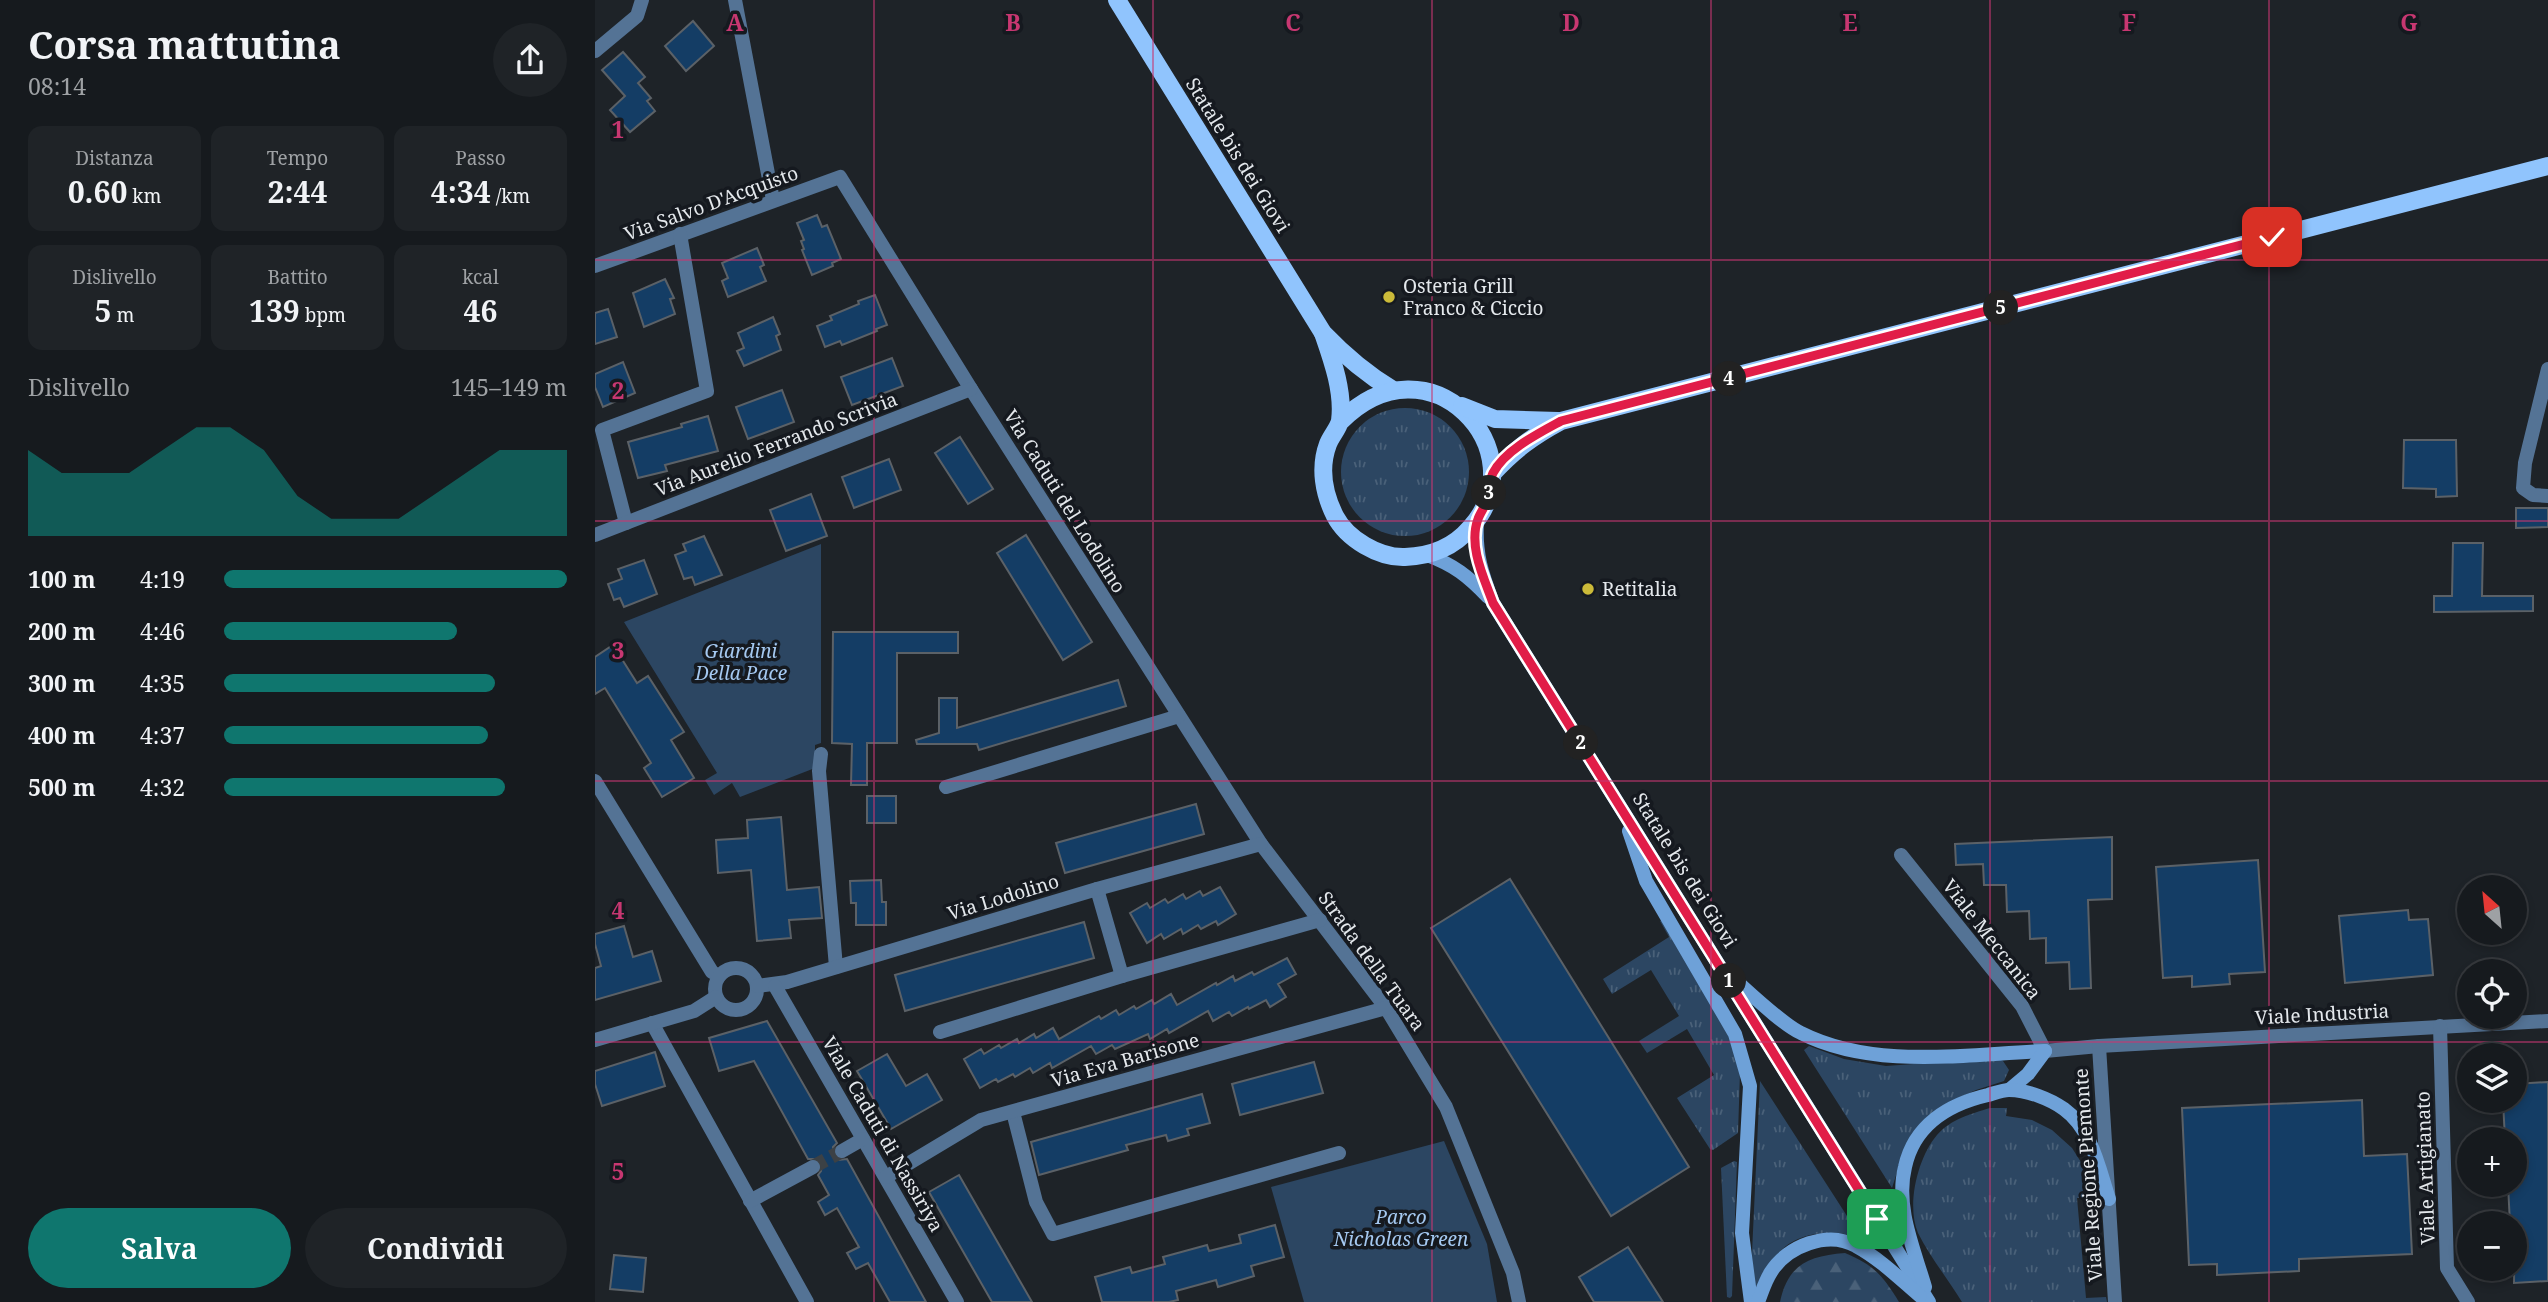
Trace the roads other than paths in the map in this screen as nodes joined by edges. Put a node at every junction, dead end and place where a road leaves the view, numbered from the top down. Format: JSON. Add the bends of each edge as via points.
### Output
{"nodes":[{"id":1,"x":642,"y":0,"type":"edge"},
{"id":2,"x":735,"y":0,"type":"edge"},
{"id":3,"x":1117,"y":0,"type":"edge"},
{"id":4,"x":595,"y":51,"type":"edge"},
{"id":5,"x":2548,"y":166,"type":"edge"},
{"id":6,"x":840,"y":177,"type":"joint"},
{"id":7,"x":773,"y":200,"type":"junction"},
{"id":8,"x":680,"y":234,"type":"junction"},
{"id":9,"x":595,"y":266,"type":"edge"},
{"id":10,"x":1323,"y":333,"type":"junction"},
{"id":11,"x":2548,"y":369,"type":"edge"},
{"id":12,"x":971,"y":388,"type":"junction"},
{"id":13,"x":1394,"y":390,"type":"junction"},
{"id":14,"x":1456,"y":404,"type":"junction"},
{"id":15,"x":1561,"y":421,"type":"junction"},
{"id":16,"x":1340,"y":422,"type":"junction"},
{"id":17,"x":1492,"y":474,"type":"junction"},
{"id":18,"x":2548,"y":496,"type":"edge"},
{"id":19,"x":1477,"y":522,"type":"junction"},
{"id":20,"x":626,"y":523,"type":"junction"},
{"id":21,"x":595,"y":535,"type":"edge"},
{"id":22,"x":1427,"y":555,"type":"junction"},
{"id":23,"x":1493,"y":603,"type":"junction"},
{"id":24,"x":1178,"y":716,"type":"junction"},
{"id":25,"x":821,"y":754,"type":"dead end"},
{"id":26,"x":595,"y":781,"type":"edge"},
{"id":27,"x":946,"y":787,"type":"dead end"},
{"id":28,"x":1621,"y":806,"type":"junction"},
{"id":29,"x":1261,"y":844,"type":"junction"},
{"id":30,"x":1901,"y":855,"type":"dead end"},
{"id":31,"x":1097,"y":889,"type":"junction"},
{"id":32,"x":1320,"y":920,"type":"junction"},
{"id":33,"x":837,"y":967,"type":"junction"},
{"id":34,"x":1723,"y":971,"type":"junction"},
{"id":35,"x":719,"y":976,"type":"junction"},
{"id":36,"x":1122,"y":976,"type":"junction"},
{"id":37,"x":757,"y":986,"type":"junction"},
{"id":38,"x":775,"y":986,"type":"junction"},
{"id":39,"x":716,"y":997,"type":"junction"},
{"id":40,"x":1386,"y":1008,"type":"junction"},
{"id":41,"x":2548,"y":1021,"type":"edge"},
{"id":42,"x":652,"y":1023,"type":"junction"},
{"id":43,"x":2440,"y":1027,"type":"junction"},
{"id":44,"x":940,"y":1032,"type":"dead end"},
{"id":45,"x":595,"y":1040,"type":"edge"},
{"id":46,"x":2099,"y":1046,"type":"junction"},
{"id":47,"x":2045,"y":1051,"type":"junction"},
{"id":48,"x":2009,"y":1090,"type":"junction"},
{"id":49,"x":1013,"y":1112,"type":"junction"},
{"id":50,"x":863,"y":1139,"type":"junction"},
{"id":51,"x":842,"y":1151,"type":"tunnel mouth"},
{"id":52,"x":1339,"y":1153,"type":"dead end"},
{"id":53,"x":813,"y":1167,"type":"tunnel mouth"},
{"id":54,"x":886,"y":1177,"type":"junction"},
{"id":55,"x":2109,"y":1199,"type":"junction"},
{"id":56,"x":750,"y":1201,"type":"junction"},
{"id":57,"x":807,"y":1302,"type":"edge"},
{"id":58,"x":957,"y":1302,"type":"edge"},
{"id":59,"x":1519,"y":1302,"type":"edge"},
{"id":60,"x":1751,"y":1302,"type":"edge"},
{"id":61,"x":1758,"y":1302,"type":"edge"},
{"id":62,"x":1928,"y":1302,"type":"edge"},
{"id":63,"x":2115,"y":1302,"type":"edge"},
{"id":64,"x":2468,"y":1302,"type":"edge"}],
"edges":[{"from":1,"to":4,"type":"street","via":[[638,16]]},
{"from":2,"to":7,"type":"street"},
{"from":3,"to":10,"type":"main road","name":"Statale bis dei Giovi"},
{"from":5,"to":15,"type":"main road"},
{"from":6,"to":7,"type":"street","name":"Via Salvo D'Acquisto"},
{"from":6,"to":12,"type":"street","name":"Via Caduti del Lodolino"},
{"from":7,"to":8,"type":"street","name":"Via Salvo D'Acquisto"},
{"from":8,"to":9,"type":"street","name":"Via Salvo D'Acquisto"},
{"from":8,"to":20,"type":"street","via":[[708,391],[601,430]]},
{"from":10,"to":13,"type":"main road","name":"Statale bis dei Giovi","via":[[1349,360]]},
{"from":10,"to":16,"type":"main road","name":"Statale bis dei Giovi","via":[[1339,392]]},
{"from":11,"to":18,"type":"street","via":[[2523,488],[2533,495]]},
{"from":12,"to":20,"type":"street","name":"Via Aurelio Ferrando Scrivia"},
{"from":12,"to":24,"type":"street","name":"Via Caduti del Lodolino"},
{"from":13,"to":14,"type":"main road","name":"Statale bis dei Giovi","via":[[1415,389]]},
{"from":13,"to":16,"type":"main road","name":"Statale bis dei Giovi","via":[[1373,396]]},
{"from":14,"to":15,"type":"main road","via":[[1495,419]]},
{"from":14,"to":17,"type":"main road","name":"Statale bis dei Giovi","via":[[1475,423],[1488,447]]},
{"from":15,"to":17,"type":"main road","via":[[1511,452]]},
{"from":16,"to":22,"type":"main road","name":"Statale bis dei Giovi","via":[[1328,445],[1323,470],[1326,496],[1336,520],[1354,539],[1376,552],[1401,558]]},
{"from":17,"to":19,"type":"main road","name":"Statale bis dei Giovi","via":[[1488,499]]},
{"from":19,"to":22,"type":"main road","name":"Statale bis dei Giovi","via":[[1463,537]]},
{"from":19,"to":23,"type":"main road","name":"Statale bis dei Giovi","via":[[1479,567]]},
{"from":20,"to":21,"type":"street","name":"Via Aurelio Ferrando Scrivia"},
{"from":22,"to":23,"type":"main road","name":"Statale bis dei Giovi","via":[[1468,577]]},
{"from":23,"to":28,"type":"main road","name":"Statale bis dei Giovi"},
{"from":24,"to":27,"type":"street"},
{"from":24,"to":29,"type":"street","name":"Via Caduti del Lodolino"},
{"from":25,"to":33,"type":"street"},
{"from":26,"to":35,"type":"street","via":[[712,972]]},
{"from":28,"to":34,"type":"main road","name":"Statale bis dei Giovi"},
{"from":28,"to":60,"type":"main road","via":[[1646,881],[1735,1034],[1750,1086],[1742,1233]]},
{"from":29,"to":31,"type":"street","name":"Via Lodolino"},
{"from":29,"to":32,"type":"street","name":"Strada della Tuara"},
{"from":30,"to":47,"type":"street","name":"Viale Meccanica","via":[[2022,1006]]},
{"from":31,"to":33,"type":"street","name":"Via Lodolino"},
{"from":31,"to":36,"type":"street"},
{"from":32,"to":36,"type":"street"},
{"from":32,"to":40,"type":"street","name":"Strada della Tuara"},
{"from":33,"to":38,"type":"street","name":"Via Lodolino"},
{"from":34,"to":47,"type":"main road","via":[[1799,1033],[1845,1050],[1888,1057]]},
{"from":34,"to":62,"type":"main road","name":"Statale bis dei Giovi"},
{"from":35,"to":37,"type":"street","via":[[741,969]]},
{"from":35,"to":39,"type":"street"},
{"from":36,"to":44,"type":"street"},
{"from":37,"to":38,"type":"street","name":"Via Lodolino"},
{"from":37,"to":39,"type":"street","via":[[747,1007],[724,1007]]},
{"from":38,"to":50,"type":"street","name":"Viale Caduti di Nassiriya"},
{"from":39,"to":42,"type":"street","via":[[694,1011]]},
{"from":40,"to":49,"type":"street","name":"Via Eva Barisone"},
{"from":40,"to":59,"type":"street","name":"Strada della Tuara","via":[[1445,1107],[1513,1273]]},
{"from":41,"to":43,"type":"street","name":"Viale Industria"},
{"from":42,"to":45,"type":"street"},
{"from":42,"to":56,"type":"street"},
{"from":43,"to":46,"type":"street","name":"Viale Industria"},
{"from":43,"to":64,"type":"street","name":"Viale Artigianato","via":[[2447,1268]]},
{"from":46,"to":47,"type":"street","name":"Viale Industria"},
{"from":46,"to":55,"type":"street","name":"Viale Regione Piemonte"},
{"from":47,"to":48,"type":"main road"},
{"from":48,"to":55,"type":"main road","via":[[2042,1097],[2066,1110],[2092,1147]]},
{"from":48,"to":62,"type":"main road","via":[[1949,1109],[1925,1126],[1911,1148],[1902,1195]]},
{"from":49,"to":52,"type":"street","via":[[1036,1202],[1053,1234]]},
{"from":49,"to":54,"type":"street","name":"Via Eva Barisone","via":[[981,1120]]},
{"from":50,"to":51,"type":"street"},
{"from":50,"to":54,"type":"street","name":"Viale Caduti di Nassiriya"},
{"from":53,"to":56,"type":"street"},
{"from":54,"to":58,"type":"street","name":"Viale Caduti di Nassiriya"},
{"from":55,"to":63,"type":"street","name":"Viale Regione Piemonte"},
{"from":56,"to":57,"type":"street"},
{"from":61,"to":62,"type":"main road","via":[[1782,1258],[1796,1248],[1838,1239],[1881,1262]]}]}
